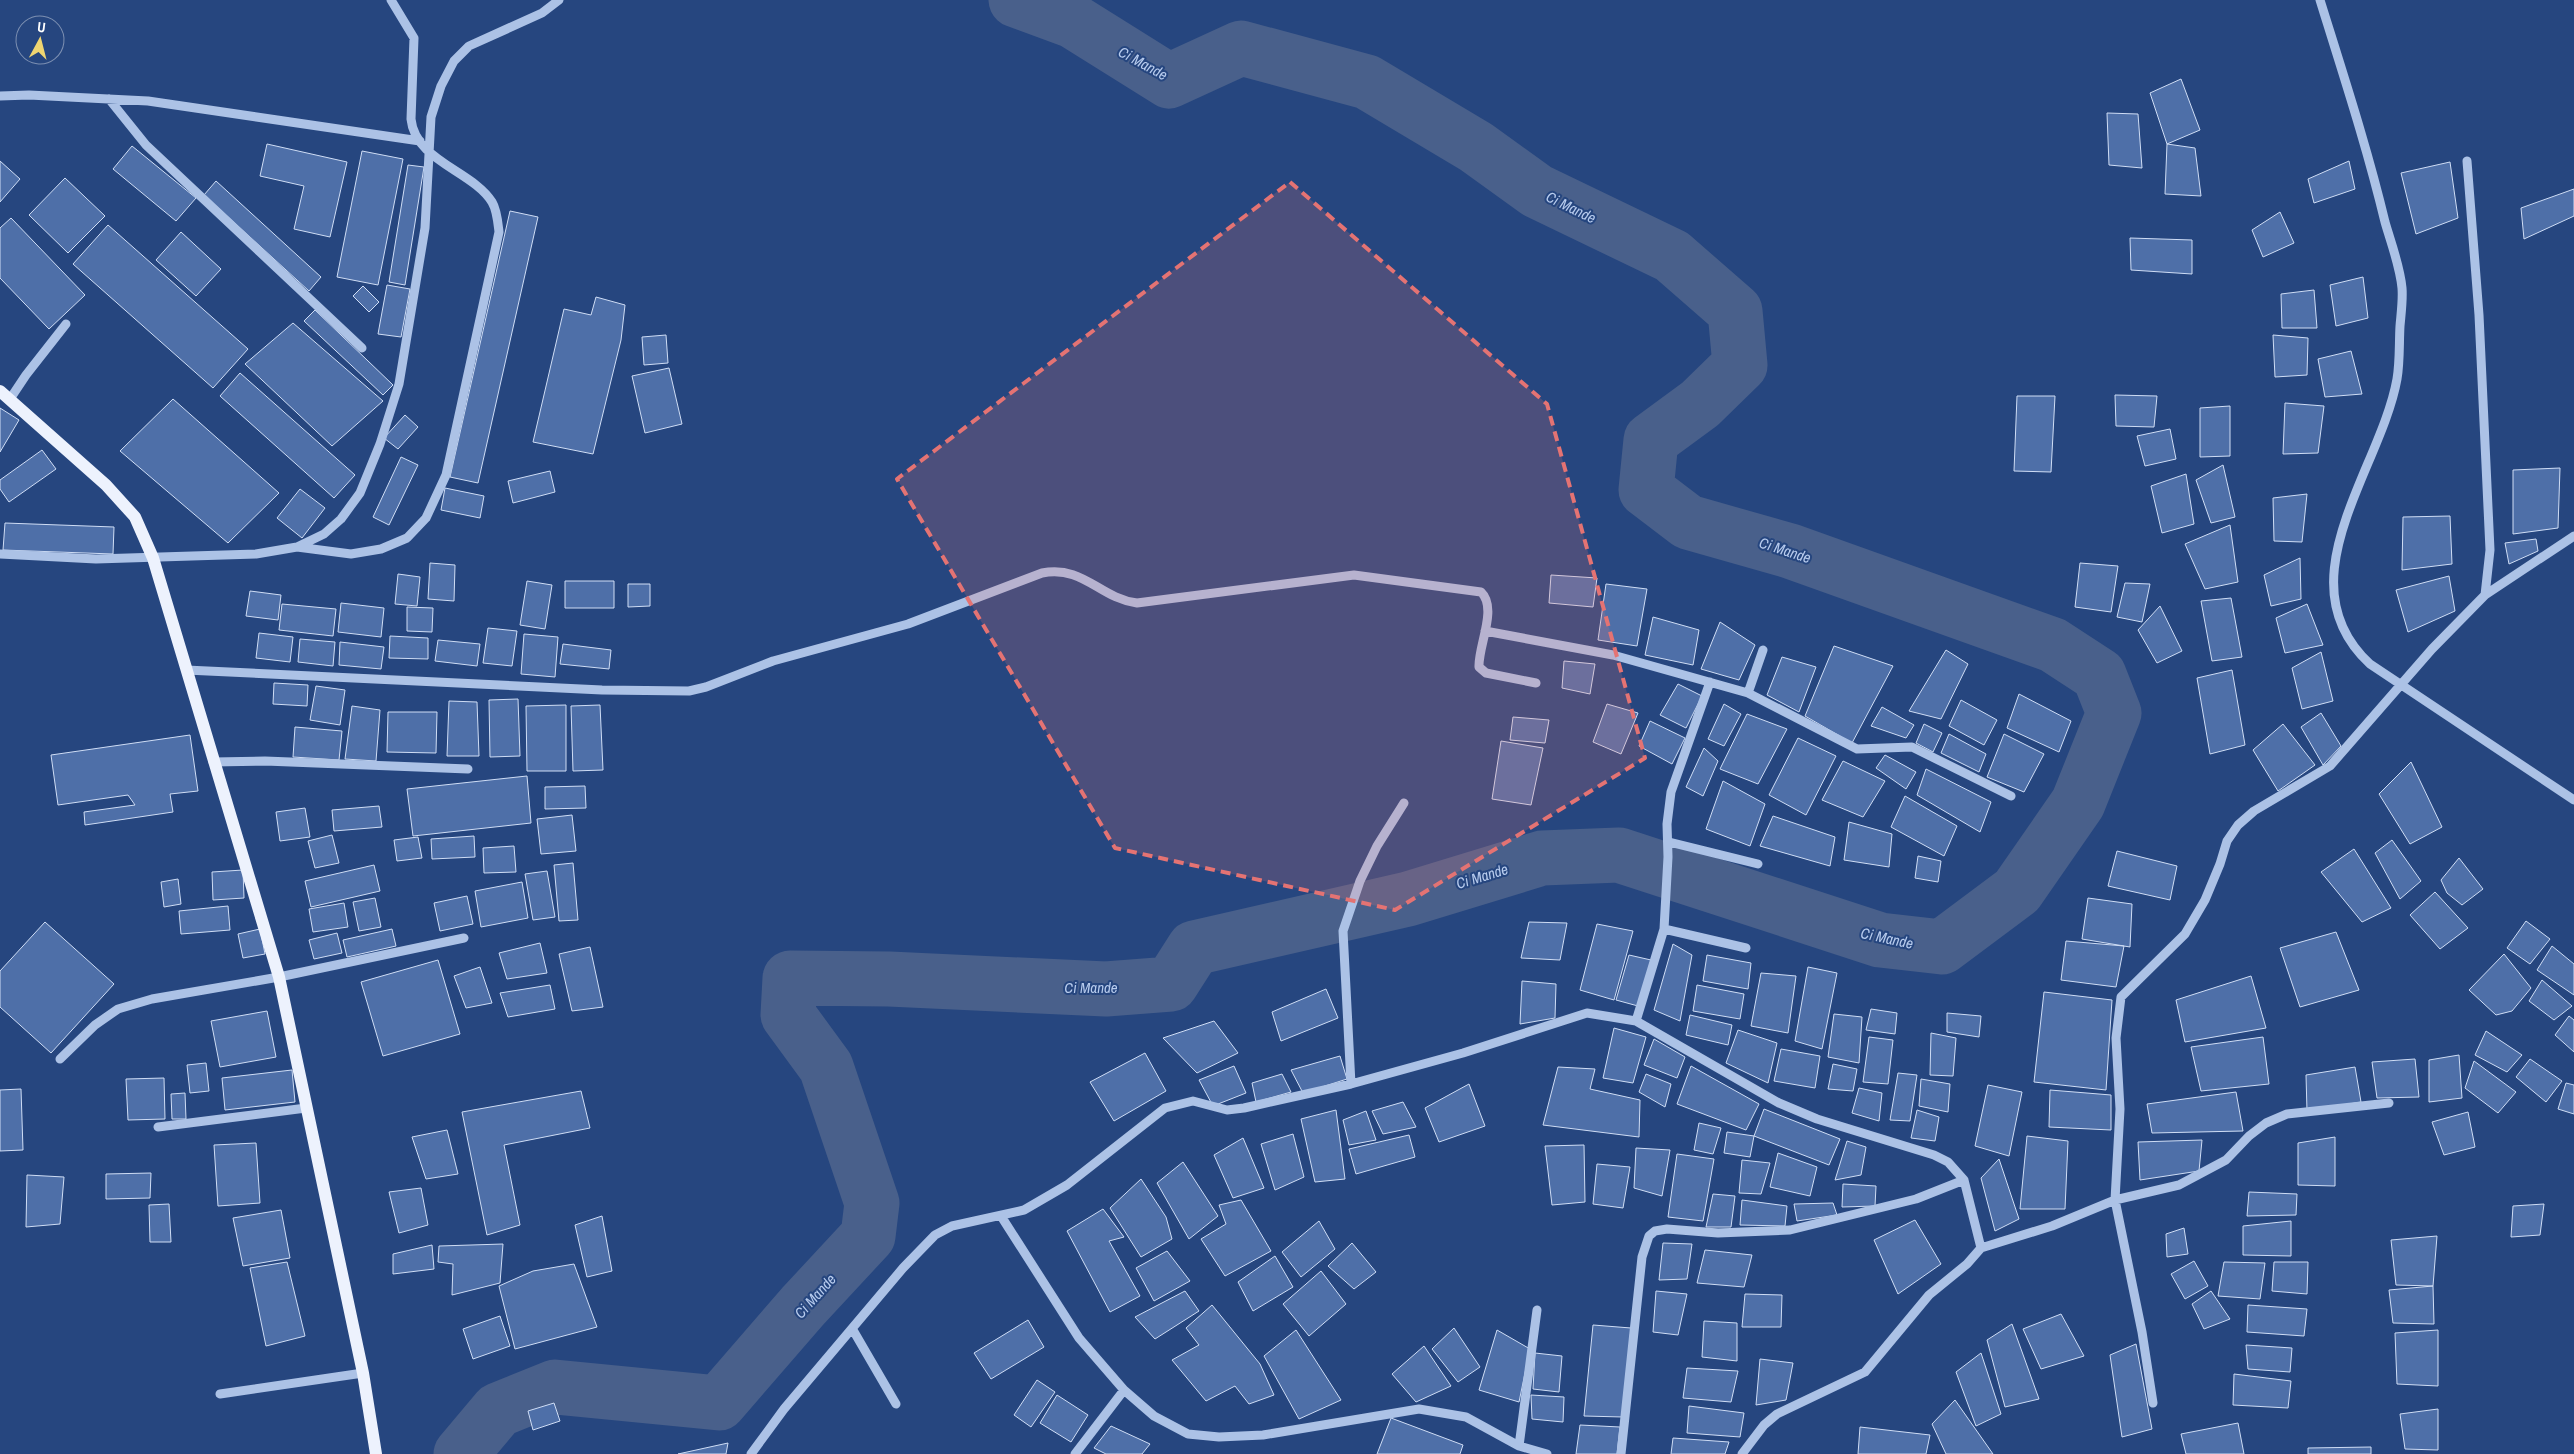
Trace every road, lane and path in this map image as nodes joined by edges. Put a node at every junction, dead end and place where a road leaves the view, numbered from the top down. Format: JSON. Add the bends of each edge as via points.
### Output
{"nodes":[{"id":1,"x":391,"y":0,"type":"edge"},
{"id":2,"x":559,"y":0,"type":"edge"},
{"id":3,"x":2320,"y":0,"type":"edge"},
{"id":4,"x":0,"y":96,"type":"edge"},
{"id":5,"x":109,"y":99,"type":"junction"},
{"id":6,"x":420,"y":141,"type":"junction"},
{"id":7,"x":430,"y":153,"type":"junction"},
{"id":8,"x":2467,"y":161,"type":"dead end"},
{"id":9,"x":66,"y":324,"type":"dead end"},
{"id":10,"x":362,"y":348,"type":"dead end"},
{"id":11,"x":5,"y":395,"type":"edge"},
{"id":12,"x":2574,"y":536,"type":"edge"},
{"id":13,"x":297,"y":547,"type":"junction"},
{"id":14,"x":0,"y":554,"type":"edge"},
{"id":15,"x":153,"y":558,"type":"junction"},
{"id":16,"x":2485,"y":595,"type":"junction"},
{"id":17,"x":1485,"y":631,"type":"junction"},
{"id":18,"x":1764,"y":650,"type":"dead end"},
{"id":19,"x":186,"y":670,"type":"junction"},
{"id":20,"x":1710,"y":682,"type":"junction"},
{"id":21,"x":1536,"y":683,"type":"dead end"},
{"id":22,"x":2400,"y":686,"type":"junction"},
{"id":23,"x":1748,"y":693,"type":"junction"},
{"id":24,"x":213,"y":762,"type":"junction"},
{"id":25,"x":468,"y":769,"type":"dead end"},
{"id":26,"x":2011,"y":796,"type":"dead end"},
{"id":27,"x":2574,"y":800,"type":"edge"},
{"id":28,"x":1404,"y":803,"type":"dead end"},
{"id":29,"x":1668,"y":842,"type":"junction"},
{"id":30,"x":1758,"y":864,"type":"dead end"},
{"id":31,"x":1664,"y":929,"type":"junction"},
{"id":32,"x":464,"y":938,"type":"dead end"},
{"id":33,"x":1746,"y":948,"type":"dead end"},
{"id":34,"x":279,"y":977,"type":"junction"},
{"id":35,"x":1636,"y":1021,"type":"junction"},
{"id":36,"x":60,"y":1059,"type":"dead end"},
{"id":37,"x":1351,"y":1084,"type":"junction"},
{"id":38,"x":2389,"y":1103,"type":"dead end"},
{"id":39,"x":306,"y":1108,"type":"junction"},
{"id":40,"x":158,"y":1127,"type":"dead end"},
{"id":41,"x":1964,"y":1180,"type":"junction"},
{"id":42,"x":2115,"y":1200,"type":"junction"},
{"id":43,"x":1001,"y":1216,"type":"junction"},
{"id":44,"x":1981,"y":1248,"type":"junction"},
{"id":45,"x":1537,"y":1310,"type":"dead end"},
{"id":46,"x":853,"y":1330,"type":"junction"},
{"id":47,"x":363,"y":1373,"type":"junction"},
{"id":48,"x":1124,"y":1390,"type":"junction"},
{"id":49,"x":220,"y":1394,"type":"dead end"},
{"id":50,"x":2153,"y":1403,"type":"dead end"},
{"id":51,"x":896,"y":1404,"type":"dead end"},
{"id":52,"x":1519,"y":1446,"type":"junction"},
{"id":53,"x":376,"y":1454,"type":"edge"},
{"id":54,"x":751,"y":1454,"type":"edge"},
{"id":55,"x":1075,"y":1454,"type":"edge"},
{"id":56,"x":1547,"y":1454,"type":"edge"},
{"id":57,"x":1621,"y":1454,"type":"edge"},
{"id":58,"x":1742,"y":1454,"type":"edge"}],
"edges":[{"from":1,"to":6,"type":"street","via":[[413,34],[411,119]]},
{"from":2,"to":7,"type":"street","via":[[542,13],[460,52],[441,86],[431,116]]},
{"from":3,"to":22,"type":"street","via":[[2377,189],[2402,288],[2397,378],[2337,548],[2333,575],[2335,600],[2354,649]]},
{"from":4,"to":5,"type":"street"},
{"from":5,"to":6,"type":"street","via":[[148,101]]},
{"from":5,"to":10,"type":"street","via":[[146,145]]},
{"from":6,"to":7,"type":"street"},
{"from":7,"to":13,"type":"street","via":[[426,228],[399,384],[380,444],[360,493],[341,520],[324,534]]},
{"from":7,"to":13,"type":"street","via":[[492,202],[499,232],[446,475],[426,518],[407,538],[381,549],[351,554]]},
{"from":8,"to":16,"type":"street","via":[[2490,530]]},
{"from":9,"to":11,"type":"street","via":[[26,375]]},
{"from":11,"to":15,"type":"main road","via":[[106,484],[135,517]]},
{"from":12,"to":16,"type":"street"},
{"from":13,"to":15,"type":"street","via":[[256,554]]},
{"from":14,"to":15,"type":"street"},
{"from":15,"to":19,"type":"main road"},
{"from":16,"to":22,"type":"street"},
{"from":17,"to":19,"type":"street","via":[[1489,606],[1482,592],[1354,576],[1137,603],[1118,598],[1075,574],[1057,570],[908,624],[773,661],[689,691],[602,690]]},
{"from":17,"to":20,"type":"street","via":[[1613,655]]},
{"from":17,"to":21,"type":"street","via":[[1479,667],[1486,673]]},
{"from":18,"to":23,"type":"street"},
{"from":19,"to":24,"type":"main road"},
{"from":20,"to":23,"type":"street"},
{"from":20,"to":29,"type":"street","via":[[1671,792]]},
{"from":22,"to":27,"type":"street","via":[[2495,745]]},
{"from":22,"to":42,"type":"street","via":[[2330,766],[2238,825],[2227,841],[2205,900],[2185,934],[2121,997],[2116,1038],[2120,1110]]},
{"from":23,"to":26,"type":"street","via":[[1858,748],[1912,747]]},
{"from":24,"to":25,"type":"street"},
{"from":24,"to":34,"type":"main road"},
{"from":28,"to":37,"type":"street","via":[[1360,881],[1343,931]]},
{"from":29,"to":30,"type":"street"},
{"from":29,"to":31,"type":"street"},
{"from":31,"to":33,"type":"street"},
{"from":31,"to":35,"type":"street"},
{"from":32,"to":34,"type":"street"},
{"from":34,"to":36,"type":"street","via":[[152,999],[118,1009],[94,1025]]},
{"from":34,"to":39,"type":"main road"},
{"from":35,"to":37,"type":"street","via":[[1587,1014]]},
{"from":35,"to":41,"type":"street","via":[[1779,1103],[1817,1119],[1934,1154],[1948,1162]]},
{"from":37,"to":43,"type":"street","via":[[1244,1108],[1227,1110],[1194,1101],[1165,1108],[1067,1185],[1024,1210]]},
{"from":38,"to":42,"type":"street","via":[[2288,1114],[2266,1123],[2226,1160],[2179,1185]]},
{"from":39,"to":40,"type":"street"},
{"from":39,"to":47,"type":"main road"},
{"from":41,"to":44,"type":"street"},
{"from":41,"to":57,"type":"street","via":[[1916,1199],[1790,1230],[1718,1233],[1667,1229],[1649,1236],[1642,1257]]},
{"from":42,"to":44,"type":"street","via":[[2052,1226]]},
{"from":42,"to":50,"type":"street"},
{"from":43,"to":46,"type":"street","via":[[952,1226],[935,1234]]},
{"from":43,"to":48,"type":"street","via":[[1079,1338]]},
{"from":44,"to":58,"type":"street","via":[[1929,1295],[1865,1372],[1777,1414],[1764,1425]]},
{"from":45,"to":52,"type":"street"},
{"from":46,"to":51,"type":"street"},
{"from":46,"to":54,"type":"street","via":[[784,1409]]},
{"from":47,"to":49,"type":"street"},
{"from":47,"to":53,"type":"main road"},
{"from":48,"to":52,"type":"street","via":[[1154,1416],[1188,1434],[1219,1437],[1263,1435],[1419,1409],[1466,1417]]},
{"from":48,"to":55,"type":"street"},
{"from":52,"to":56,"type":"street"}]}
